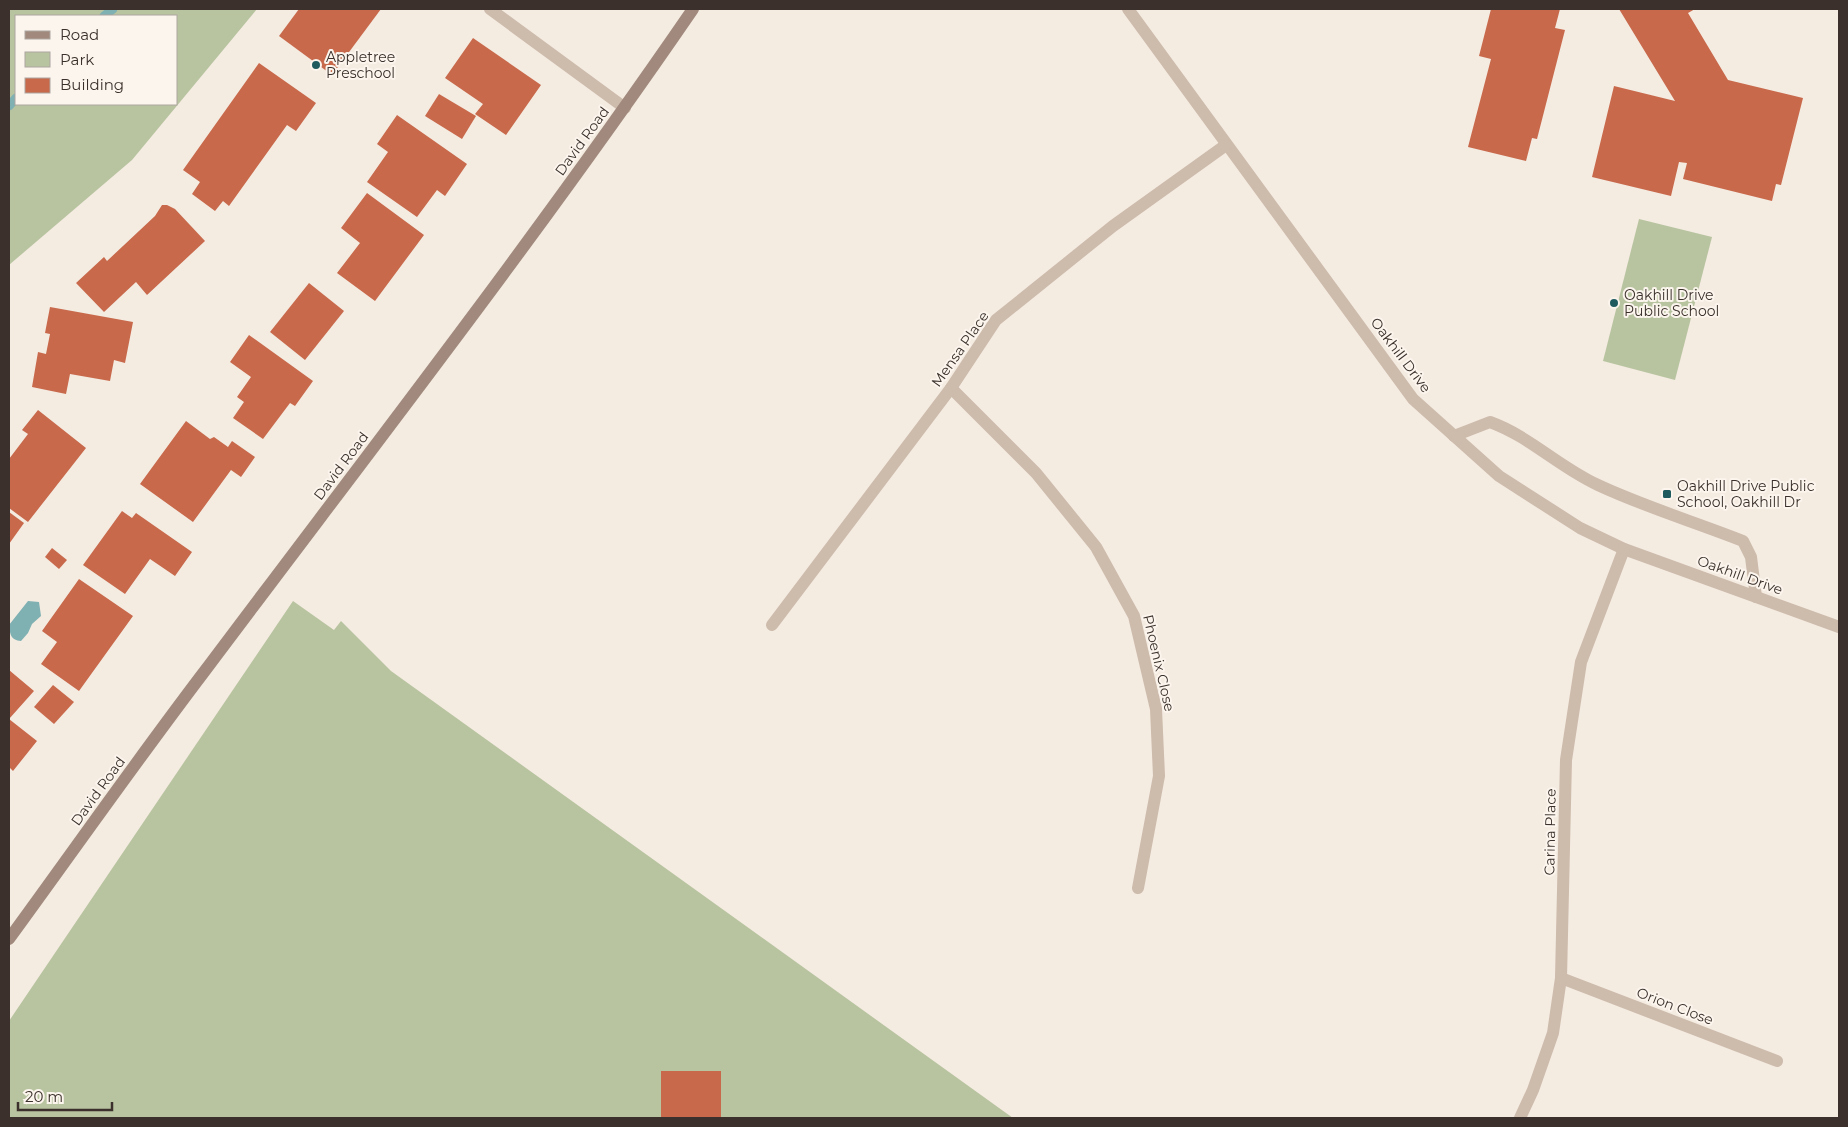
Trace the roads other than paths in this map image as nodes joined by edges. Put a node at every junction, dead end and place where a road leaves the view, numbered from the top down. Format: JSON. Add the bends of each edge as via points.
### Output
{"nodes":[{"id":1,"x":490,"y":9,"type":"edge"},
{"id":2,"x":693,"y":9,"type":"edge"},
{"id":3,"x":1128,"y":9,"type":"edge"},
{"id":4,"x":625,"y":108,"type":"junction"},
{"id":5,"x":1226,"y":145,"type":"junction"},
{"id":6,"x":951,"y":388,"type":"junction"},
{"id":7,"x":1454,"y":436,"type":"junction"},
{"id":8,"x":1624,"y":549,"type":"junction"},
{"id":9,"x":1756,"y":597,"type":"junction"},
{"id":10,"x":772,"y":625,"type":"dead end"},
{"id":11,"x":1839,"y":627,"type":"edge"},
{"id":12,"x":1138,"y":888,"type":"dead end"},
{"id":13,"x":9,"y":939,"type":"edge"},
{"id":14,"x":1561,"y":978,"type":"junction"},
{"id":15,"x":1777,"y":1061,"type":"dead end"},
{"id":16,"x":1520,"y":1118,"type":"edge"}],
"edges":[{"from":1,"to":4,"type":"street"},
{"from":2,"to":4,"type":"street","name":"David Road"},
{"from":3,"to":5,"type":"street","name":"Oakhill Drive"},
{"from":4,"to":13,"type":"street","name":"David Road","via":[[202,674]]},
{"from":5,"to":6,"type":"street","name":"Mensa Place","via":[[1113,226],[996,320]]},
{"from":5,"to":7,"type":"street","name":"Oakhill Drive","via":[[1413,399]]},
{"from":6,"to":10,"type":"street","name":"Mensa Place"},
{"from":6,"to":12,"type":"street","name":"Phoenix Close","via":[[1036,473],[1096,547],[1134,616],[1156,709],[1159,776]]},
{"from":7,"to":8,"type":"street","name":"Oakhill Drive","via":[[1499,476],[1580,528]]},
{"from":7,"to":9,"type":"street","via":[[1490,422],[1512,430],[1565,467],[1598,484],[1743,541],[1751,557]]},
{"from":8,"to":9,"type":"street","name":"Oakhill Drive"},
{"from":8,"to":14,"type":"street","name":"Carina Place","via":[[1581,662],[1566,760]]},
{"from":9,"to":11,"type":"street","name":"Oakhill Drive"},
{"from":14,"to":15,"type":"street","name":"Orion Close"},
{"from":14,"to":16,"type":"street","name":"Carina Place","via":[[1553,1033]]}]}
